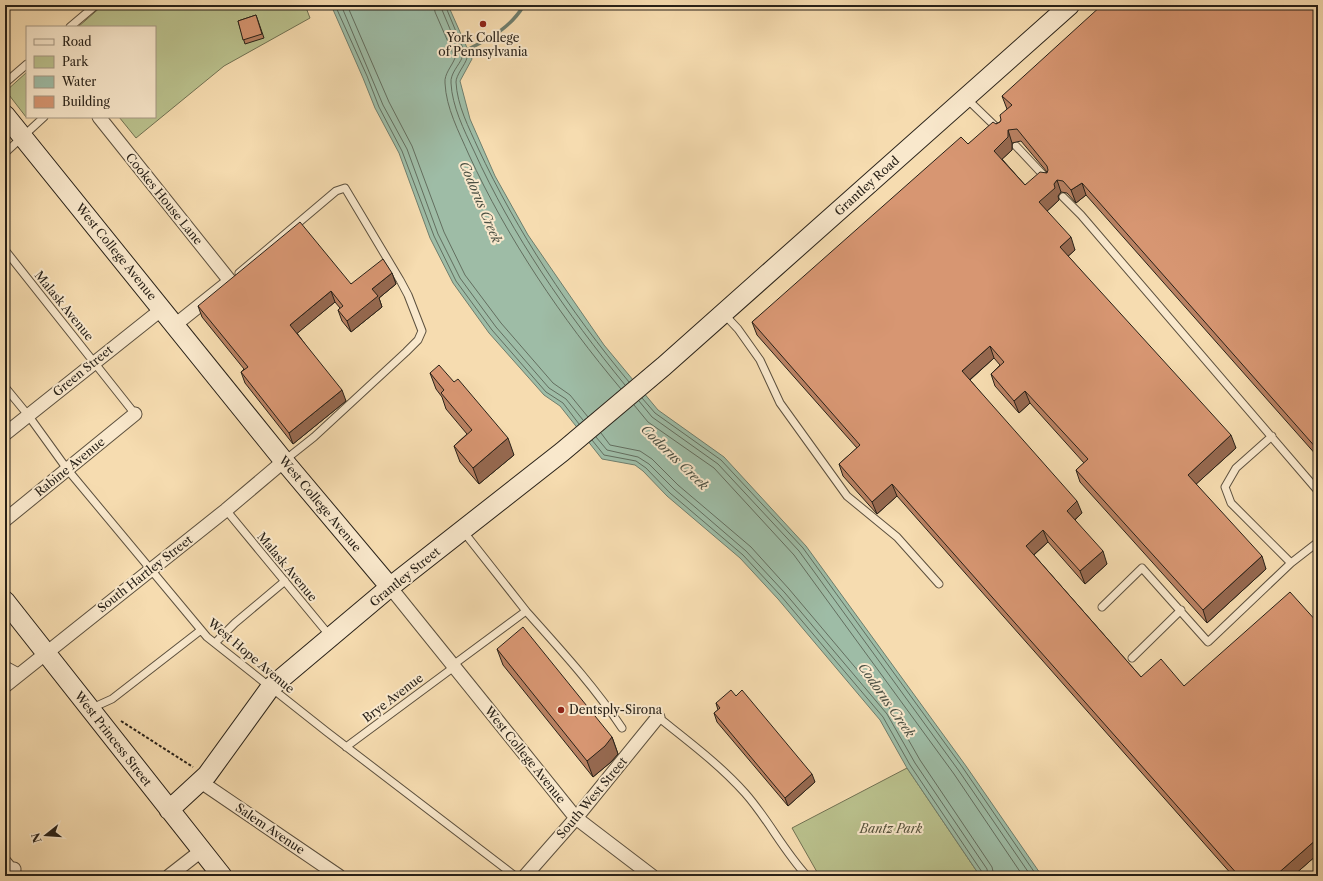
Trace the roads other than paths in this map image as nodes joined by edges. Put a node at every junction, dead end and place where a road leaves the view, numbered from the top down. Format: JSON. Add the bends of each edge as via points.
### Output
{"nodes":[{"id":1,"x":96,"y":5,"type":"edge"},
{"id":2,"x":1070,"y":5,"type":"edge"},
{"id":3,"x":71,"y":26,"type":"edge"},
{"id":4,"x":26,"y":65,"type":"edge"},
{"id":5,"x":5,"y":83,"type":"edge"},
{"id":6,"x":966,"y":98,"type":"junction"},
{"id":7,"x":5,"y":115,"type":"edge"},
{"id":8,"x":43,"y":118,"type":"edge"},
{"id":9,"x":100,"y":118,"type":"edge"},
{"id":10,"x":1000,"y":131,"type":"edge"},
{"id":11,"x":22,"y":137,"type":"junction"},
{"id":12,"x":1016,"y":146,"type":"dead end"},
{"id":13,"x":5,"y":153,"type":"edge"},
{"id":14,"x":1048,"y":181,"type":"edge"},
{"id":15,"x":1063,"y":197,"type":"dead end"},
{"id":16,"x":5,"y":250,"type":"edge"},
{"id":17,"x":230,"y":281,"type":"junction"},
{"id":18,"x":162,"y":309,"type":"junction"},
{"id":19,"x":724,"y":314,"type":"junction"},
{"id":20,"x":175,"y":325,"type":"junction"},
{"id":21,"x":95,"y":362,"type":"junction"},
{"id":22,"x":664,"y":366,"type":"joint"},
{"id":23,"x":5,"y":387,"type":"edge"},
{"id":24,"x":135,"y":414,"type":"joint"},
{"id":25,"x":28,"y":415,"type":"junction"},
{"id":26,"x":5,"y":434,"type":"edge"},
{"id":27,"x":1272,"y":436,"type":"junction"},
{"id":28,"x":284,"y":461,"type":"junction"},
{"id":29,"x":67,"y":469,"type":"junction"},
{"id":30,"x":1318,"y":491,"type":"edge"},
{"id":31,"x":226,"y":510,"type":"junction"},
{"id":32,"x":5,"y":520,"type":"edge"},
{"id":33,"x":463,"y":530,"type":"junction"},
{"id":34,"x":1318,"y":542,"type":"edge"},
{"id":35,"x":1290,"y":563,"type":"junction"},
{"id":36,"x":150,"y":570,"type":"junction"},
{"id":37,"x":285,"y":581,"type":"junction"},
{"id":38,"x":939,"y":584,"type":"dead end"},
{"id":39,"x":390,"y":588,"type":"junction"},
{"id":40,"x":5,"y":601,"type":"edge"},
{"id":41,"x":1102,"y":607,"type":"dead end"},
{"id":42,"x":1181,"y":610,"type":"junction"},
{"id":43,"x":526,"y":611,"type":"junction"},
{"id":44,"x":201,"y":630,"type":"junction"},
{"id":45,"x":332,"y":638,"type":"junction"},
{"id":46,"x":215,"y":643,"type":"junction"},
{"id":47,"x":46,"y":653,"type":"junction"},
{"id":48,"x":1132,"y":658,"type":"dead end"},
{"id":49,"x":453,"y":666,"type":"junction"},
{"id":50,"x":5,"y":668,"type":"edge"},
{"id":51,"x":18,"y":675,"type":"junction"},
{"id":52,"x":5,"y":686,"type":"edge"},
{"id":53,"x":270,"y":688,"type":"junction"},
{"id":54,"x":90,"y":709,"type":"junction"},
{"id":55,"x":658,"y":717,"type":"joint"},
{"id":56,"x":622,"y":728,"type":"dead end"},
{"id":57,"x":346,"y":747,"type":"junction"},
{"id":58,"x":204,"y":778,"type":"junction"},
{"id":59,"x":169,"y":810,"type":"junction"},
{"id":60,"x":576,"y":818,"type":"junction"},
{"id":61,"x":201,"y":851,"type":"junction"},
{"id":62,"x":5,"y":858,"type":"edge"},
{"id":63,"x":13,"y":872,"type":"edge"},
{"id":64,"x":169,"y":876,"type":"edge"},
{"id":65,"x":222,"y":876,"type":"edge"},
{"id":66,"x":339,"y":876,"type":"edge"},
{"id":67,"x":515,"y":876,"type":"edge"},
{"id":68,"x":525,"y":876,"type":"edge"},
{"id":69,"x":652,"y":876,"type":"edge"},
{"id":70,"x":806,"y":876,"type":"edge"}],
"edges":[{"from":1,"to":3,"type":"lane"},
{"from":2,"to":6,"type":"street","name":"Grantley Road"},
{"from":4,"to":5,"type":"lane"},
{"from":6,"to":10,"type":"lane"},
{"from":6,"to":19,"type":"street","name":"Grantley Road"},
{"from":7,"to":11,"type":"street","name":"West College Avenue"},
{"from":8,"to":11,"type":"lane"},
{"from":9,"to":17,"type":"street","name":"Cookes House Lane"},
{"from":11,"to":13,"type":"lane"},
{"from":11,"to":18,"type":"street","name":"West College Avenue"},
{"from":12,"to":14,"type":"lane"},
{"from":15,"to":27,"type":"lane"},
{"from":16,"to":21,"type":"lane","name":"Malask Avenue"},
{"from":17,"to":20,"type":"street"},
{"from":17,"to":28,"type":"lane","via":[[336,191],[345,188],[403,285],[422,331],[418,340],[406,352]]},
{"from":18,"to":20,"type":"street","name":"West College Avenue"},
{"from":18,"to":21,"type":"street","name":"Green Street"},
{"from":19,"to":22,"type":"street","name":"Grantley Road"},
{"from":19,"to":38,"type":"lane","via":[[760,360],[780,403],[847,496],[897,537]]},
{"from":20,"to":28,"type":"street","name":"West College Avenue"},
{"from":21,"to":24,"type":"lane","name":"Malask Avenue"},
{"from":21,"to":25,"type":"street","name":"Green Street"},
{"from":22,"to":33,"type":"street","name":"Grantley Street","via":[[562,452]]},
{"from":23,"to":25,"type":"lane","name":"West Hope Avenue"},
{"from":24,"to":29,"type":"street","name":"Rabine Avenue"},
{"from":25,"to":26,"type":"street","name":"Green Street"},
{"from":25,"to":29,"type":"lane","name":"West Hope Avenue"},
{"from":27,"to":30,"type":"lane"},
{"from":27,"to":35,"type":"lane","via":[[1236,468],[1225,487],[1231,503]]},
{"from":28,"to":31,"type":"street","name":"South Hartley Street"},
{"from":28,"to":39,"type":"street","name":"West College Avenue"},
{"from":29,"to":32,"type":"street","name":"Rabine Avenue"},
{"from":29,"to":36,"type":"lane","name":"West Hope Avenue"},
{"from":31,"to":36,"type":"street","name":"South Hartley Street"},
{"from":31,"to":37,"type":"lane","name":"Malask Avenue"},
{"from":33,"to":39,"type":"street","name":"Grantley Street"},
{"from":33,"to":43,"type":"lane"},
{"from":34,"to":35,"type":"lane"},
{"from":35,"to":42,"type":"lane","via":[[1208,642]]},
{"from":36,"to":44,"type":"lane","name":"West Hope Avenue"},
{"from":36,"to":47,"type":"street","name":"South Hartley Street"},
{"from":37,"to":45,"type":"lane","name":"Malask Avenue"},
{"from":37,"to":46,"type":"lane"},
{"from":39,"to":45,"type":"street","name":"Grantley Street"},
{"from":39,"to":49,"type":"street","name":"West College Avenue"},
{"from":40,"to":47,"type":"street","name":"West Princess Street"},
{"from":41,"to":42,"type":"lane","via":[[1142,568]]},
{"from":42,"to":48,"type":"lane"},
{"from":43,"to":49,"type":"lane","name":"Brye Avenue"},
{"from":43,"to":56,"type":"lane","via":[[607,705]]},
{"from":44,"to":46,"type":"lane","name":"West Hope Avenue"},
{"from":44,"to":54,"type":"lane","via":[[112,699]]},
{"from":45,"to":53,"type":"street","name":"Grantley Street"},
{"from":46,"to":53,"type":"lane","name":"West Hope Avenue"},
{"from":47,"to":51,"type":"street","name":"South Hartley Street"},
{"from":47,"to":54,"type":"street","name":"West Princess Street"},
{"from":49,"to":57,"type":"lane","name":"Brye Avenue"},
{"from":49,"to":60,"type":"street","name":"West College Avenue"},
{"from":50,"to":51,"type":"street"},
{"from":51,"to":52,"type":"street","name":"South Hartley Street"},
{"from":53,"to":57,"type":"lane","name":"West Hope Avenue"},
{"from":53,"to":58,"type":"street","name":"Grantley Street"},
{"from":54,"to":59,"type":"street","name":"West Princess Street"},
{"from":55,"to":60,"type":"street","name":"South West Street"},
{"from":55,"to":70,"type":"lane","via":[[699,749],[745,794]]},
{"from":57,"to":67,"type":"lane","name":"West Hope Avenue"},
{"from":58,"to":59,"type":"street","name":"Grantley Street"},
{"from":58,"to":66,"type":"street","name":"Salem Avenue"},
{"from":59,"to":61,"type":"street","name":"West Princess Street"},
{"from":60,"to":68,"type":"street","name":"South West Street"},
{"from":60,"to":69,"type":"street","name":"West College Avenue"},
{"from":61,"to":64,"type":"street"},
{"from":61,"to":65,"type":"street","name":"West Princess Street"},
{"from":62,"to":63,"type":"lane"}]}
